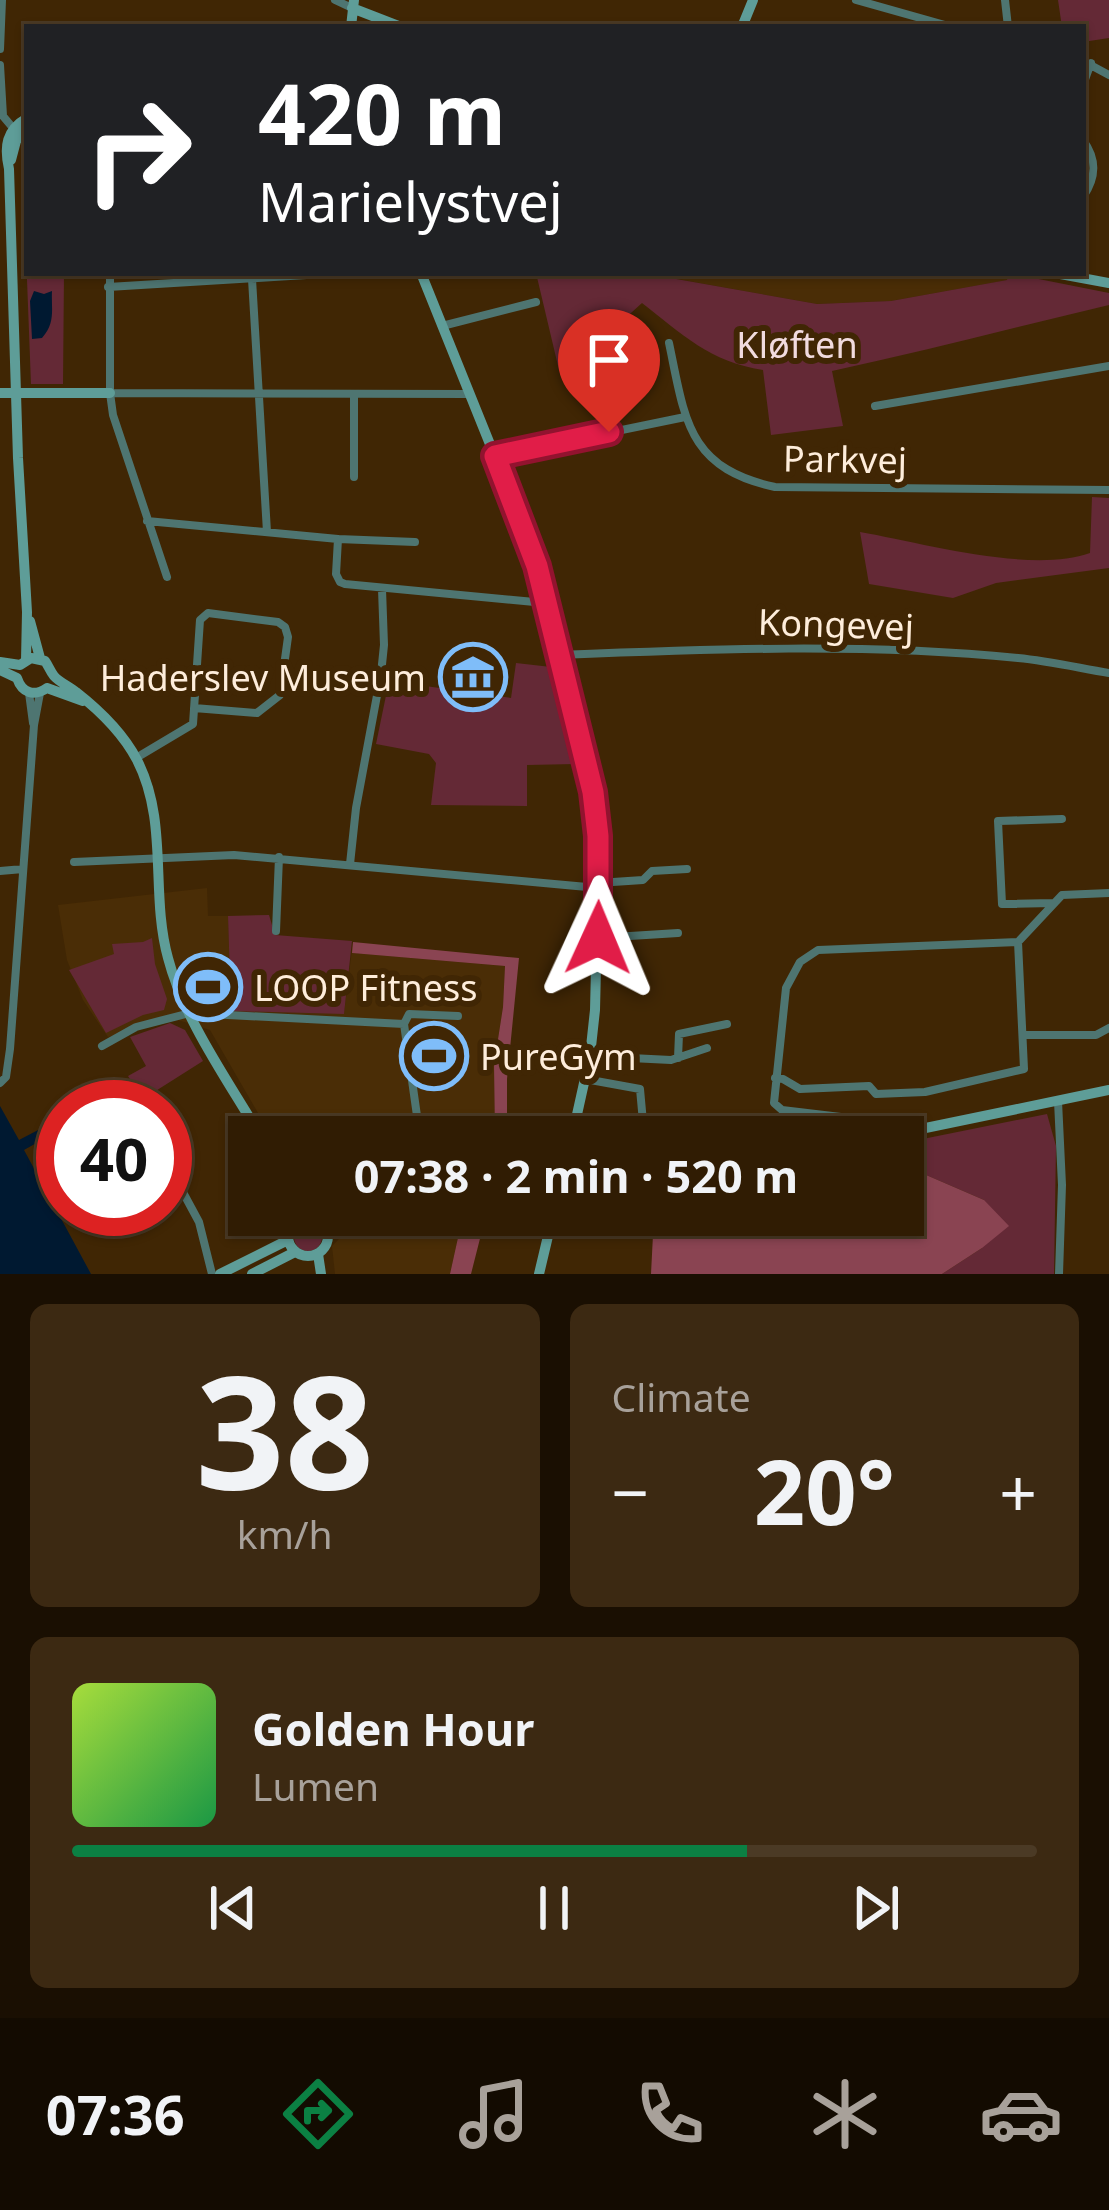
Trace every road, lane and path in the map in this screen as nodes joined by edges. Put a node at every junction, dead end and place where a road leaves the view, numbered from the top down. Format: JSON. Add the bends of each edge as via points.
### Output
{"nodes":[{"id":1,"x":2,"y":0,"type":"edge"},
{"id":2,"x":335,"y":0,"type":"edge"},
{"id":3,"x":856,"y":0,"type":"edge"},
{"id":4,"x":353,"y":4,"type":"edge"},
{"id":5,"x":395,"y":24,"type":"edge"},
{"id":6,"x":937,"y":24,"type":"edge"},
{"id":7,"x":0,"y":49,"type":"edge"},
{"id":8,"x":1087,"y":62,"type":"edge"},
{"id":9,"x":0,"y":65,"type":"edge"},
{"id":10,"x":1109,"y":75,"type":"edge"},
{"id":11,"x":1,"y":88,"type":"edge"},
{"id":12,"x":24,"y":123,"type":"edge"},
{"id":13,"x":24,"y":127,"type":"edge"},
{"id":14,"x":13,"y":128,"type":"junction"},
{"id":15,"x":1086,"y":146,"type":"edge"},
{"id":16,"x":1109,"y":160,"type":"edge"},
{"id":17,"x":1094,"y":162,"type":"junction"},
{"id":18,"x":9,"y":170,"type":"junction"},
{"id":19,"x":1086,"y":193,"type":"edge"},
{"id":20,"x":6,"y":247,"type":"edge"},
{"id":21,"x":110,"y":276,"type":"edge"},
{"id":22,"x":295,"y":276,"type":"edge"},
{"id":23,"x":422,"y":276,"type":"edge"},
{"id":24,"x":1071,"y":276,"type":"edge"},
{"id":25,"x":251,"y":279,"type":"junction"},
{"id":26,"x":1109,"y":283,"type":"edge"},
{"id":27,"x":108,"y":287,"type":"junction"},
{"id":28,"x":536,"y":302,"type":"dead end"},
{"id":29,"x":442,"y":326,"type":"junction"},
{"id":30,"x":669,"y":344,"type":"dead end"},
{"id":31,"x":1109,"y":366,"type":"edge"},
{"id":32,"x":0,"y":393,"type":"edge"},
{"id":33,"x":16,"y":393,"type":"junction"},
{"id":34,"x":110,"y":393,"type":"junction"},
{"id":35,"x":258,"y":393,"type":"junction"},
{"id":36,"x":354,"y":394,"type":"junction"},
{"id":37,"x":470,"y":394,"type":"junction"},
{"id":38,"x":875,"y":406,"type":"dead end"},
{"id":39,"x":685,"y":417,"type":"junction"},
{"id":40,"x":495,"y":456,"type":"junction"},
{"id":41,"x":354,"y":476,"type":"dead end"},
{"id":42,"x":1109,"y":490,"type":"edge"},
{"id":43,"x":146,"y":520,"type":"junction"},
{"id":44,"x":267,"y":532,"type":"junction"},
{"id":45,"x":338,"y":539,"type":"junction"},
{"id":46,"x":415,"y":542,"type":"dead end"},
{"id":47,"x":166,"y":577,"type":"dead end"},
{"id":48,"x":382,"y":589,"type":"junction"},
{"id":49,"x":547,"y":603,"type":"junction"},
{"id":50,"x":559,"y":655,"type":"junction"},
{"id":51,"x":26,"y":665,"type":"junction"},
{"id":52,"x":0,"y":666,"type":"edge"},
{"id":53,"x":1109,"y":674,"type":"edge"},
{"id":54,"x":52,"y":675,"type":"junction"},
{"id":55,"x":39,"y":691,"type":"junction"},
{"id":56,"x":86,"y":702,"type":"junction"},
{"id":57,"x":194,"y":708,"type":"junction"},
{"id":58,"x":136,"y":758,"type":"junction"},
{"id":59,"x":1062,"y":819,"type":"dead end"},
{"id":60,"x":279,"y":857,"type":"junction"},
{"id":61,"x":159,"y":858,"type":"junction"},
{"id":62,"x":74,"y":862,"type":"dead end"},
{"id":63,"x":350,"y":864,"type":"junction"},
{"id":64,"x":23,"y":869,"type":"junction"},
{"id":65,"x":687,"y":869,"type":"dead end"},
{"id":66,"x":0,"y":871,"type":"edge"},
{"id":67,"x":598,"y":885,"type":"junction"},
{"id":68,"x":1109,"y":893,"type":"edge"},
{"id":69,"x":1053,"y":904,"type":"junction"},
{"id":70,"x":276,"y":931,"type":"dead end"},
{"id":71,"x":678,"y":933,"type":"dead end"},
{"id":72,"x":598,"y":938,"type":"junction"},
{"id":73,"x":1018,"y":941,"type":"junction"},
{"id":74,"x":190,"y":1013,"type":"junction"},
{"id":75,"x":458,"y":1016,"type":"dead end"},
{"id":76,"x":404,"y":1024,"type":"junction"},
{"id":77,"x":728,"y":1024,"type":"dead end"},
{"id":78,"x":10,"y":1028,"type":"junction"},
{"id":79,"x":1109,"y":1028,"type":"edge"},
{"id":80,"x":1024,"y":1036,"type":"junction"},
{"id":81,"x":0,"y":1040,"type":"edge"},
{"id":82,"x":102,"y":1046,"type":"dead end"},
{"id":83,"x":707,"y":1048,"type":"dead end"},
{"id":84,"x":590,"y":1056,"type":"junction"},
{"id":85,"x":678,"y":1058,"type":"junction"},
{"id":86,"x":775,"y":1078,"type":"junction"},
{"id":87,"x":585,"y":1079,"type":"junction"},
{"id":88,"x":0,"y":1083,"type":"edge"},
{"id":89,"x":1109,"y":1090,"type":"edge"},
{"id":90,"x":1058,"y":1101,"type":"junction"},
{"id":91,"x":249,"y":1116,"type":"edge"},
{"id":92,"x":417,"y":1116,"type":"edge"},
{"id":93,"x":577,"y":1116,"type":"edge"},
{"id":94,"x":642,"y":1116,"type":"edge"},
{"id":95,"x":838,"y":1116,"type":"edge"},
{"id":96,"x":924,"y":1128,"type":"edge"},
{"id":97,"x":192,"y":1209,"type":"edge"},
{"id":98,"x":288,"y":1236,"type":"edge"},
{"id":99,"x":326,"y":1236,"type":"edge"},
{"id":100,"x":548,"y":1236,"type":"edge"},
{"id":101,"x":288,"y":1240,"type":"junction"},
{"id":102,"x":307,"y":1254,"type":"junction"},
{"id":103,"x":216,"y":1274,"type":"edge"},
{"id":104,"x":252,"y":1274,"type":"edge"},
{"id":105,"x":318,"y":1274,"type":"edge"},
{"id":106,"x":538,"y":1274,"type":"edge"},
{"id":107,"x":1059,"y":1274,"type":"edge"}],
"edges":[{"from":1,"to":7,"type":"street"},
{"from":2,"to":4,"type":"street"},
{"from":3,"to":6,"type":"street"},
{"from":4,"to":5,"type":"street"},
{"from":8,"to":10,"type":"street"},
{"from":9,"to":11,"type":"street"},
{"from":11,"to":14,"type":"street","via":[[3,116]]},
{"from":12,"to":14,"type":"street"},
{"from":13,"to":18,"type":"street"},
{"from":14,"to":18,"type":"street"},
{"from":15,"to":17,"type":"street"},
{"from":16,"to":17,"type":"street"},
{"from":17,"to":19,"type":"street"},
{"from":18,"to":20,"type":"street"},
{"from":20,"to":33,"type":"street"},
{"from":21,"to":27,"type":"street"},
{"from":22,"to":25,"type":"street"},
{"from":23,"to":29,"type":"street"},
{"from":24,"to":26,"type":"street"},
{"from":25,"to":27,"type":"street"},
{"from":25,"to":35,"type":"street"},
{"from":27,"to":34,"type":"street"},
{"from":28,"to":29,"type":"street"},
{"from":29,"to":37,"type":"street"},
{"from":30,"to":39,"type":"street","name":"Parkvej"},
{"from":31,"to":38,"type":"street"},
{"from":32,"to":33,"type":"street"},
{"from":33,"to":34,"type":"street"},
{"from":33,"to":51,"type":"street"},
{"from":34,"to":35,"type":"street"},
{"from":34,"to":43,"type":"street"},
{"from":35,"to":36,"type":"street"},
{"from":35,"to":44,"type":"street"},
{"from":36,"to":37,"type":"street"},
{"from":36,"to":41,"type":"street"},
{"from":37,"to":40,"type":"street"},
{"from":39,"to":40,"type":"street"},
{"from":39,"to":42,"type":"street","name":"Parkvej","via":[[731,473],[776,487]]},
{"from":40,"to":49,"type":"street"},
{"from":43,"to":44,"type":"street"},
{"from":43,"to":47,"type":"street"},
{"from":44,"to":45,"type":"street"},
{"from":45,"to":46,"type":"street"},
{"from":45,"to":48,"type":"street","via":[[340,581]]},
{"from":48,"to":49,"type":"street"},
{"from":48,"to":63,"type":"street","via":[[382,674]]},
{"from":49,"to":50,"type":"street"},
{"from":50,"to":53,"type":"street","name":"Kongevej","via":[[878,651],[1020,658]]},
{"from":50,"to":67,"type":"street","via":[[593,792]]},
{"from":51,"to":52,"type":"street"},
{"from":51,"to":54,"type":"street","via":[[49,664]]},
{"from":51,"to":55,"type":"street","via":[[21,687]]},
{"from":54,"to":55,"type":"street"},
{"from":54,"to":56,"type":"street"},
{"from":55,"to":56,"type":"street"},
{"from":55,"to":64,"type":"street"},
{"from":56,"to":58,"type":"street"},
{"from":57,"to":57,"type":"street","via":[[200,620],[208,614],[285,627],[280,695],[257,713]]},
{"from":57,"to":58,"type":"street","via":[[194,724]]},
{"from":58,"to":61,"type":"street"},
{"from":59,"to":69,"type":"street","via":[[998,821],[1002,904]]},
{"from":60,"to":61,"type":"street"},
{"from":60,"to":63,"type":"street"},
{"from":60,"to":70,"type":"street"},
{"from":61,"to":62,"type":"street"},
{"from":61,"to":74,"type":"street","via":[[167,958]]},
{"from":63,"to":67,"type":"street"},
{"from":64,"to":66,"type":"street"},
{"from":64,"to":78,"type":"street"},
{"from":65,"to":67,"type":"street"},
{"from":67,"to":72,"type":"street"},
{"from":68,"to":69,"type":"street","via":[[1062,895]]},
{"from":69,"to":73,"type":"street"},
{"from":71,"to":72,"type":"street"},
{"from":72,"to":84,"type":"street"},
{"from":73,"to":80,"type":"street"},
{"from":73,"to":86,"type":"street","via":[[808,954],[786,988]]},
{"from":74,"to":76,"type":"street"},
{"from":74,"to":82,"type":"street"},
{"from":74,"to":91,"type":"street"},
{"from":75,"to":76,"type":"street","via":[[409,1014]]},
{"from":76,"to":92,"type":"street"},
{"from":77,"to":85,"type":"street","via":[[679,1034]]},
{"from":78,"to":81,"type":"street"},
{"from":78,"to":88,"type":"street"},
{"from":79,"to":80,"type":"street"},
{"from":80,"to":86,"type":"street","via":[[1024,1069],[925,1092],[800,1089]]},
{"from":83,"to":85,"type":"street"},
{"from":84,"to":85,"type":"street"},
{"from":84,"to":87,"type":"street"},
{"from":86,"to":95,"type":"street","via":[[776,1107]]},
{"from":87,"to":93,"type":"street"},
{"from":87,"to":94,"type":"street","via":[[640,1089]]},
{"from":89,"to":90,"type":"street"},
{"from":90,"to":96,"type":"street"},
{"from":90,"to":107,"type":"street"},
{"from":97,"to":103,"type":"street"},
{"from":98,"to":101,"type":"street"},
{"from":99,"to":102,"type":"street","via":[[326,1247]]},
{"from":100,"to":106,"type":"street"},
{"from":101,"to":102,"type":"street"},
{"from":101,"to":103,"type":"street"},
{"from":102,"to":104,"type":"street"},
{"from":102,"to":105,"type":"street"}]}
